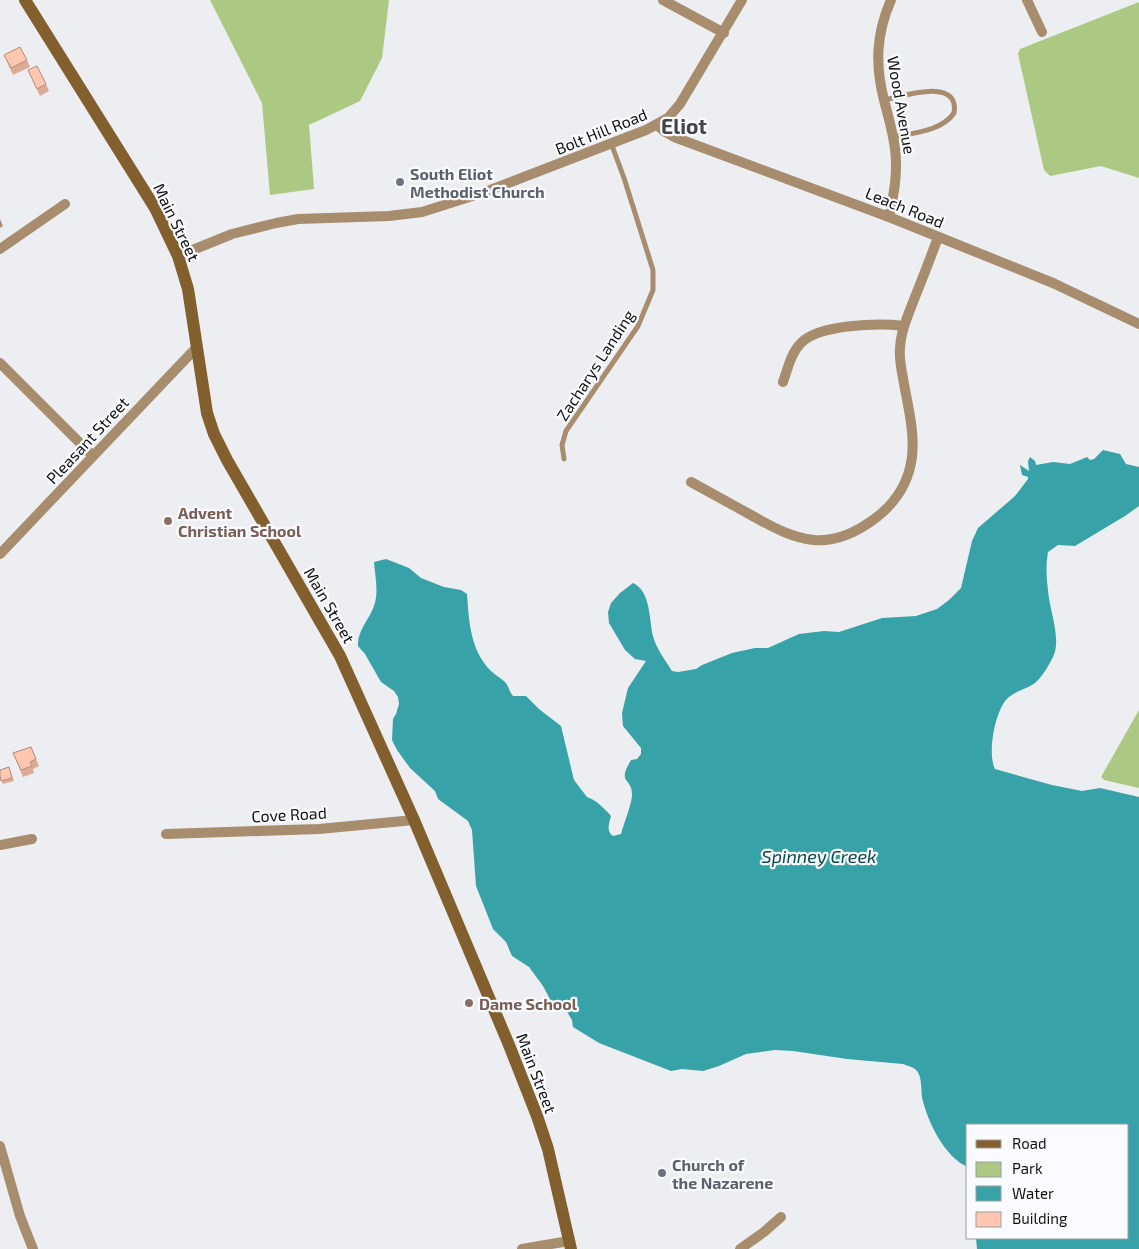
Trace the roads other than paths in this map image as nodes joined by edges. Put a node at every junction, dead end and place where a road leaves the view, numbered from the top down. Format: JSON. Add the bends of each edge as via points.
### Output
{"nodes":[{"id":1,"x":25,"y":0,"type":"edge"},
{"id":2,"x":663,"y":0,"type":"edge"},
{"id":3,"x":742,"y":0,"type":"edge"},
{"id":4,"x":891,"y":0,"type":"edge"},
{"id":5,"x":1027,"y":0,"type":"edge"},
{"id":6,"x":1042,"y":32,"type":"dead end"},
{"id":7,"x":724,"y":33,"type":"junction"},
{"id":8,"x":884,"y":100,"type":"junction"},
{"id":9,"x":657,"y":125,"type":"junction"},
{"id":10,"x":894,"y":137,"type":"junction"},
{"id":11,"x":611,"y":143,"type":"junction"},
{"id":12,"x":65,"y":204,"type":"dead end"},
{"id":13,"x":889,"y":217,"type":"junction"},
{"id":14,"x":938,"y":237,"type":"junction"},
{"id":15,"x":0,"y":249,"type":"edge"},
{"id":16,"x":178,"y":256,"type":"junction"},
{"id":17,"x":1139,"y":324,"type":"edge"},
{"id":18,"x":904,"y":326,"type":"junction"},
{"id":19,"x":197,"y":347,"type":"junction"},
{"id":20,"x":0,"y":363,"type":"edge"},
{"id":21,"x":783,"y":382,"type":"dead end"},
{"id":22,"x":93,"y":456,"type":"junction"},
{"id":23,"x":564,"y":458,"type":"dead end"},
{"id":24,"x":691,"y":482,"type":"dead end"},
{"id":25,"x":0,"y":554,"type":"edge"},
{"id":26,"x":414,"y":820,"type":"junction"},
{"id":27,"x":166,"y":834,"type":"dead end"},
{"id":28,"x":32,"y":839,"type":"dead end"},
{"id":29,"x":0,"y":846,"type":"edge"},
{"id":30,"x":0,"y":1146,"type":"edge"},
{"id":31,"x":781,"y":1217,"type":"dead end"},
{"id":32,"x":570,"y":1245,"type":"edge"},
{"id":33,"x":33,"y":1249,"type":"edge"},
{"id":34,"x":522,"y":1249,"type":"edge"},
{"id":35,"x":740,"y":1249,"type":"edge"}],
"edges":[{"from":1,"to":16,"type":"main road","name":"Main Street","via":[[155,208]]},
{"from":2,"to":7,"type":"street"},
{"from":3,"to":7,"type":"street","name":"Bolt Hill Road"},
{"from":4,"to":8,"type":"street","name":"Wood Avenue","via":[[877,49]]},
{"from":5,"to":6,"type":"street"},
{"from":7,"to":9,"type":"street","name":"Bolt Hill Road","via":[[680,104]]},
{"from":8,"to":10,"type":"street","name":"Wood Avenue"},
{"from":8,"to":10,"type":"lane","via":[[937,90],[946,94],[954,106],[954,113],[944,123]]},
{"from":9,"to":11,"type":"street","name":"Bolt Hill Road"},
{"from":9,"to":13,"type":"street","name":"Leach Road","via":[[674,137]]},
{"from":10,"to":13,"type":"street","name":"Wood Avenue","via":[[896,168]]},
{"from":11,"to":16,"type":"street","name":"Bolt Hill Road","via":[[485,192],[422,212],[298,219],[232,234]]},
{"from":11,"to":23,"type":"lane","name":"Zacharys Landing","via":[[653,270],[653,290],[638,326],[566,431],[562,445]]},
{"from":12,"to":15,"type":"street"},
{"from":13,"to":14,"type":"street","name":"Leach Road"},
{"from":14,"to":17,"type":"street","name":"Leach Road","via":[[1053,283]]},
{"from":14,"to":18,"type":"street"},
{"from":16,"to":19,"type":"main road","name":"Main Street","via":[[188,288]]},
{"from":18,"to":21,"type":"street","via":[[872,324],[811,336],[794,352]]},
{"from":18,"to":24,"type":"street","via":[[900,358],[912,430],[912,457],[898,496],[873,520],[840,538],[805,539],[776,529]]},
{"from":19,"to":22,"type":"street","name":"Pleasant Street"},
{"from":19,"to":26,"type":"main road","name":"Main Street","via":[[214,434],[340,656]]},
{"from":20,"to":22,"type":"street"},
{"from":22,"to":25,"type":"street","name":"Pleasant Street"},
{"from":26,"to":27,"type":"street","name":"Cove Road","via":[[319,828]]},
{"from":26,"to":32,"type":"main road","name":"Main Street","via":[[535,1108]]},
{"from":28,"to":29,"type":"street"},
{"from":30,"to":33,"type":"street"},
{"from":31,"to":35,"type":"street"},
{"from":32,"to":34,"type":"street"}]}
